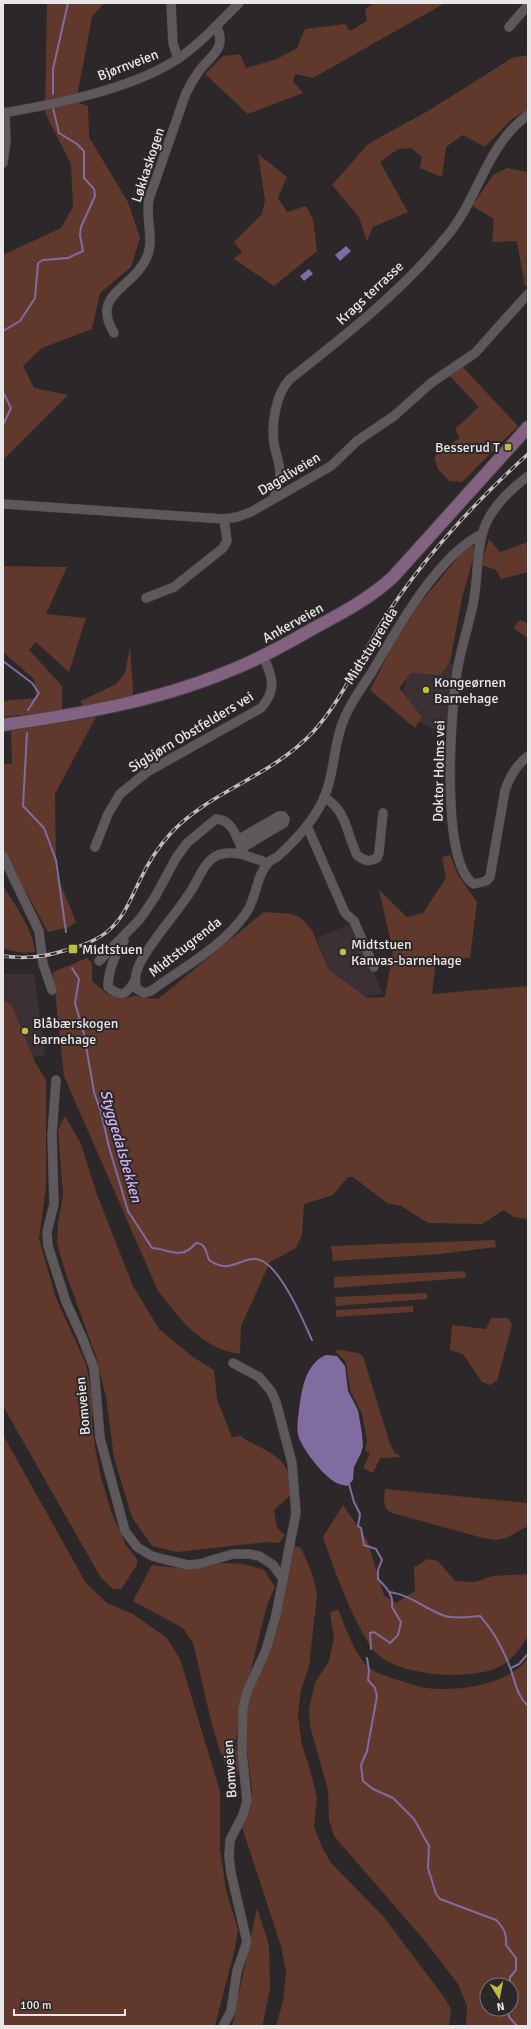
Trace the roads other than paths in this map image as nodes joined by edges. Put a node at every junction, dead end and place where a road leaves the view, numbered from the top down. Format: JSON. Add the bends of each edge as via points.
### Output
{"nodes":[{"id":1,"x":172,"y":3,"type":"edge"},
{"id":2,"x":239,"y":3,"type":"edge"},
{"id":3,"x":528,"y":5,"type":"edge"},
{"id":4,"x":216,"y":26,"type":"junction"},
{"id":5,"x":509,"y":27,"type":"dead end"},
{"id":6,"x":178,"y":59,"type":"junction"},
{"id":7,"x":4,"y":113,"type":"edge"},
{"id":8,"x":528,"y":115,"type":"edge"},
{"id":9,"x":3,"y":163,"type":"edge"},
{"id":10,"x":528,"y":294,"type":"edge"},
{"id":11,"x":114,"y":333,"type":"dead end"},
{"id":12,"x":528,"y":427,"type":"edge"},
{"id":13,"x":528,"y":476,"type":"edge"},
{"id":14,"x":275,"y":498,"type":"junction"},
{"id":15,"x":3,"y":504,"type":"edge"},
{"id":16,"x":224,"y":518,"type":"junction"},
{"id":17,"x":482,"y":534,"type":"junction"},
{"id":18,"x":146,"y":598,"type":"dead end"},
{"id":19,"x":263,"y":656,"type":"junction"},
{"id":20,"x":3,"y":725,"type":"edge"},
{"id":21,"x":528,"y":756,"type":"edge"},
{"id":22,"x":324,"y":797,"type":"junction"},
{"id":23,"x":383,"y":813,"type":"dead end"},
{"id":24,"x":308,"y":826,"type":"junction"},
{"id":25,"x":241,"y":838,"type":"dead end"},
{"id":26,"x":95,"y":847,"type":"dead end"},
{"id":27,"x":243,"y":851,"type":"junction"},
{"id":28,"x":3,"y":856,"type":"edge"},
{"id":29,"x":268,"y":863,"type":"junction"},
{"id":30,"x":140,"y":919,"type":"junction"},
{"id":31,"x":99,"y":961,"type":"dead end"},
{"id":32,"x":374,"y":967,"type":"dead end"},
{"id":33,"x":134,"y":982,"type":"junction"},
{"id":34,"x":52,"y":990,"type":"dead end"},
{"id":35,"x":56,"y":1080,"type":"dead end"},
{"id":36,"x":233,"y":1362,"type":"dead end"},
{"id":37,"x":283,"y":1579,"type":"junction"},
{"id":38,"x":223,"y":2026,"type":"edge"}],
"edges":[{"from":1,"to":6,"type":"street","via":[[172,43]]},
{"from":2,"to":4,"type":"street","name":"Bjørnveien"},
{"from":3,"to":5,"type":"street"},
{"from":4,"to":6,"type":"street","name":"Bjørnveien"},
{"from":4,"to":11,"type":"street","name":"Løkkaskogen","via":[[221,36],[220,45],[199,71],[186,93],[149,199],[147,212],[150,239],[147,256],[136,275],[108,302],[106,318]]},
{"from":6,"to":7,"type":"street","name":"Bjørnveien","via":[[143,76],[86,95]]},
{"from":7,"to":9,"type":"street","name":"Bjørnveien","via":[[6,142]]},
{"from":8,"to":14,"type":"street","name":"Krags terrasse","via":[[497,149],[457,223],[434,250],[384,303],[284,386],[274,428],[280,475]]},
{"from":10,"to":14,"type":"street","name":"Dagaliveien","via":[[475,353],[431,383],[394,416],[357,441],[331,466]]},
{"from":12,"to":19,"type":"main road","name":"Ankerveien","via":[[386,584],[352,607]]},
{"from":13,"to":17,"type":"street","name":"Doktor Holms vei","via":[[504,497]]},
{"from":14,"to":16,"type":"street","name":"Dagaliveien","via":[[243,515]]},
{"from":15,"to":16,"type":"street","name":"Dagaliveien"},
{"from":16,"to":18,"type":"street","via":[[227,541],[223,548],[174,587]]},
{"from":17,"to":21,"type":"street","name":"Doktor Holms vei","via":[[473,604],[458,667],[450,786],[454,845],[468,880],[474,884],[486,881],[490,877],[505,790],[516,767]]},
{"from":17,"to":22,"type":"street","name":"Midtstugrenda","via":[[460,548],[399,625],[344,718]]},
{"from":19,"to":20,"type":"main road","name":"Ankerveien","via":[[200,683],[130,703],[76,715]]},
{"from":19,"to":26,"type":"street","name":"Sigbjørn Obstfelders vei","via":[[271,672],[272,686],[269,698],[261,708],[147,772],[120,794],[108,814]]},
{"from":22,"to":23,"type":"street","via":[[333,802],[342,814],[357,855],[370,861],[377,858],[379,853]]},
{"from":22,"to":24,"type":"street","name":"Midtstugrenda"},
{"from":24,"to":29,"type":"street","name":"Midtstugrenda"},
{"from":24,"to":32,"type":"street","via":[[346,914],[354,921]]},
{"from":25,"to":27,"type":"street","name":"Midtstugrenda","via":[[279,816],[285,819],[284,823]]},
{"from":27,"to":29,"type":"street","name":"Midtstugrenda"},
{"from":27,"to":30,"type":"street","name":"Midtstugrenda","via":[[229,823],[216,819],[187,843]]},
{"from":27,"to":33,"type":"street","name":"Midtstugrenda","via":[[218,855],[207,864],[184,903],[161,931],[143,959]]},
{"from":28,"to":34,"type":"street","via":[[40,931],[43,964]]},
{"from":29,"to":33,"type":"street","name":"Midtstugrenda","via":[[259,878],[253,901],[227,935],[151,991],[144,993],[137,989]]},
{"from":30,"to":31,"type":"street","name":"Midtstugrenda"},
{"from":30,"to":33,"type":"street","name":"Midtstugrenda","via":[[118,949],[108,987],[115,993],[122,994],[129,991]]},
{"from":35,"to":37,"type":"street","name":"Bomveien","via":[[52,1135],[54,1204],[47,1232],[48,1246],[66,1302],[94,1368],[100,1438],[125,1531],[137,1547],[152,1556],[188,1565],[233,1554],[249,1554],[259,1556],[274,1565]]},
{"from":36,"to":37,"type":"street","name":"Bomveien","via":[[259,1377],[271,1391],[293,1469],[296,1521]]},
{"from":37,"to":38,"type":"street","name":"Bomveien","via":[[268,1643],[247,1692],[243,1708],[242,1752],[247,1801],[230,1840],[229,1856],[230,1873],[247,1942],[237,1971],[231,2010]]}]}
